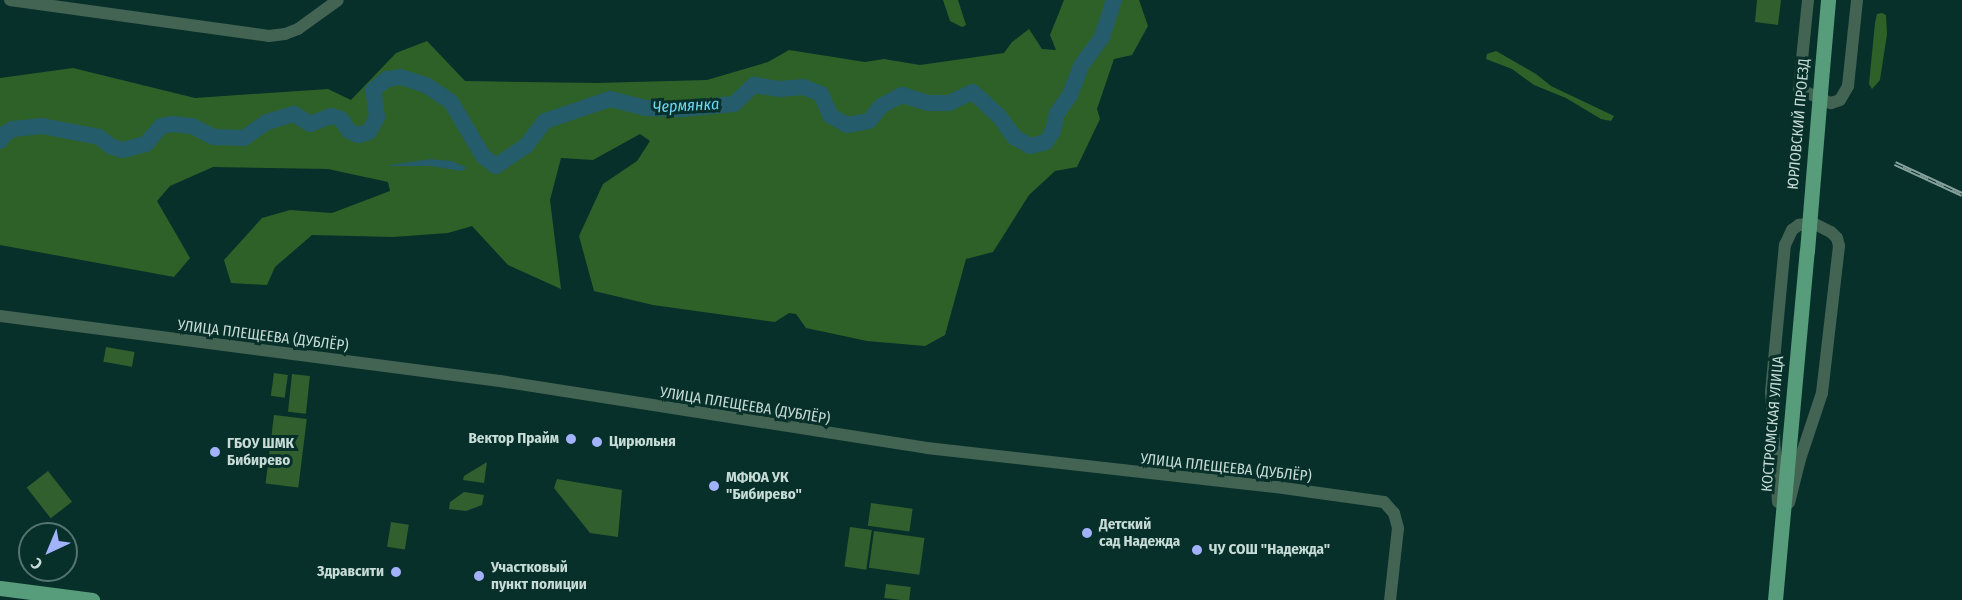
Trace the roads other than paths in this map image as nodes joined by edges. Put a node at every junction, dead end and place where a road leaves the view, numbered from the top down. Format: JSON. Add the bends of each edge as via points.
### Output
{"nodes":[{"id":1,"x":10,"y":0,"type":"edge"},
{"id":2,"x":338,"y":0,"type":"edge"},
{"id":3,"x":1808,"y":0,"type":"edge"},
{"id":4,"x":1828,"y":0,"type":"edge"},
{"id":5,"x":1857,"y":0,"type":"edge"},
{"id":6,"x":1806,"y":251,"type":"joint"},
{"id":7,"x":0,"y":316,"type":"edge"},
{"id":8,"x":1782,"y":534,"type":"junction"},
{"id":9,"x":1779,"y":565,"type":"junction"},
{"id":10,"x":0,"y":588,"type":"edge"},
{"id":11,"x":92,"y":600,"type":"edge"},
{"id":12,"x":1390,"y":600,"type":"edge"},
{"id":13,"x":1775,"y":600,"type":"edge"}],
"edges":[{"from":1,"to":2,"type":"street","via":[[269,36],[298,29]]},
{"from":3,"to":5,"type":"street","via":[[1799,88],[1831,103],[1840,100],[1848,86]]},
{"from":4,"to":6,"type":"main road","name":"ЮРЛОВСКИЙ ПРОЕЗД","bridge":true},
{"from":6,"to":8,"type":"main road","name":"КОСТРОМСКАЯ УЛИЦА"},
{"from":7,"to":12,"type":"street","name":"УЛИЦА ПЛЕЩЕЕВА (ДУБЛЁР)","via":[[500,381],[938,450],[1384,502],[1394,513],[1398,528]]},
{"from":8,"to":9,"type":"main road","name":"КОСТРОМСКАЯ УЛИЦА"},
{"from":8,"to":9,"type":"street","via":[[1800,459],[1822,393],[1839,246],[1831,232],[1813,223],[1792,230],[1783,262],[1771,392]]},
{"from":9,"to":13,"type":"main road","name":"КОСТРОМСКАЯ УЛИЦА"},
{"from":10,"to":11,"type":"main road"}]}
